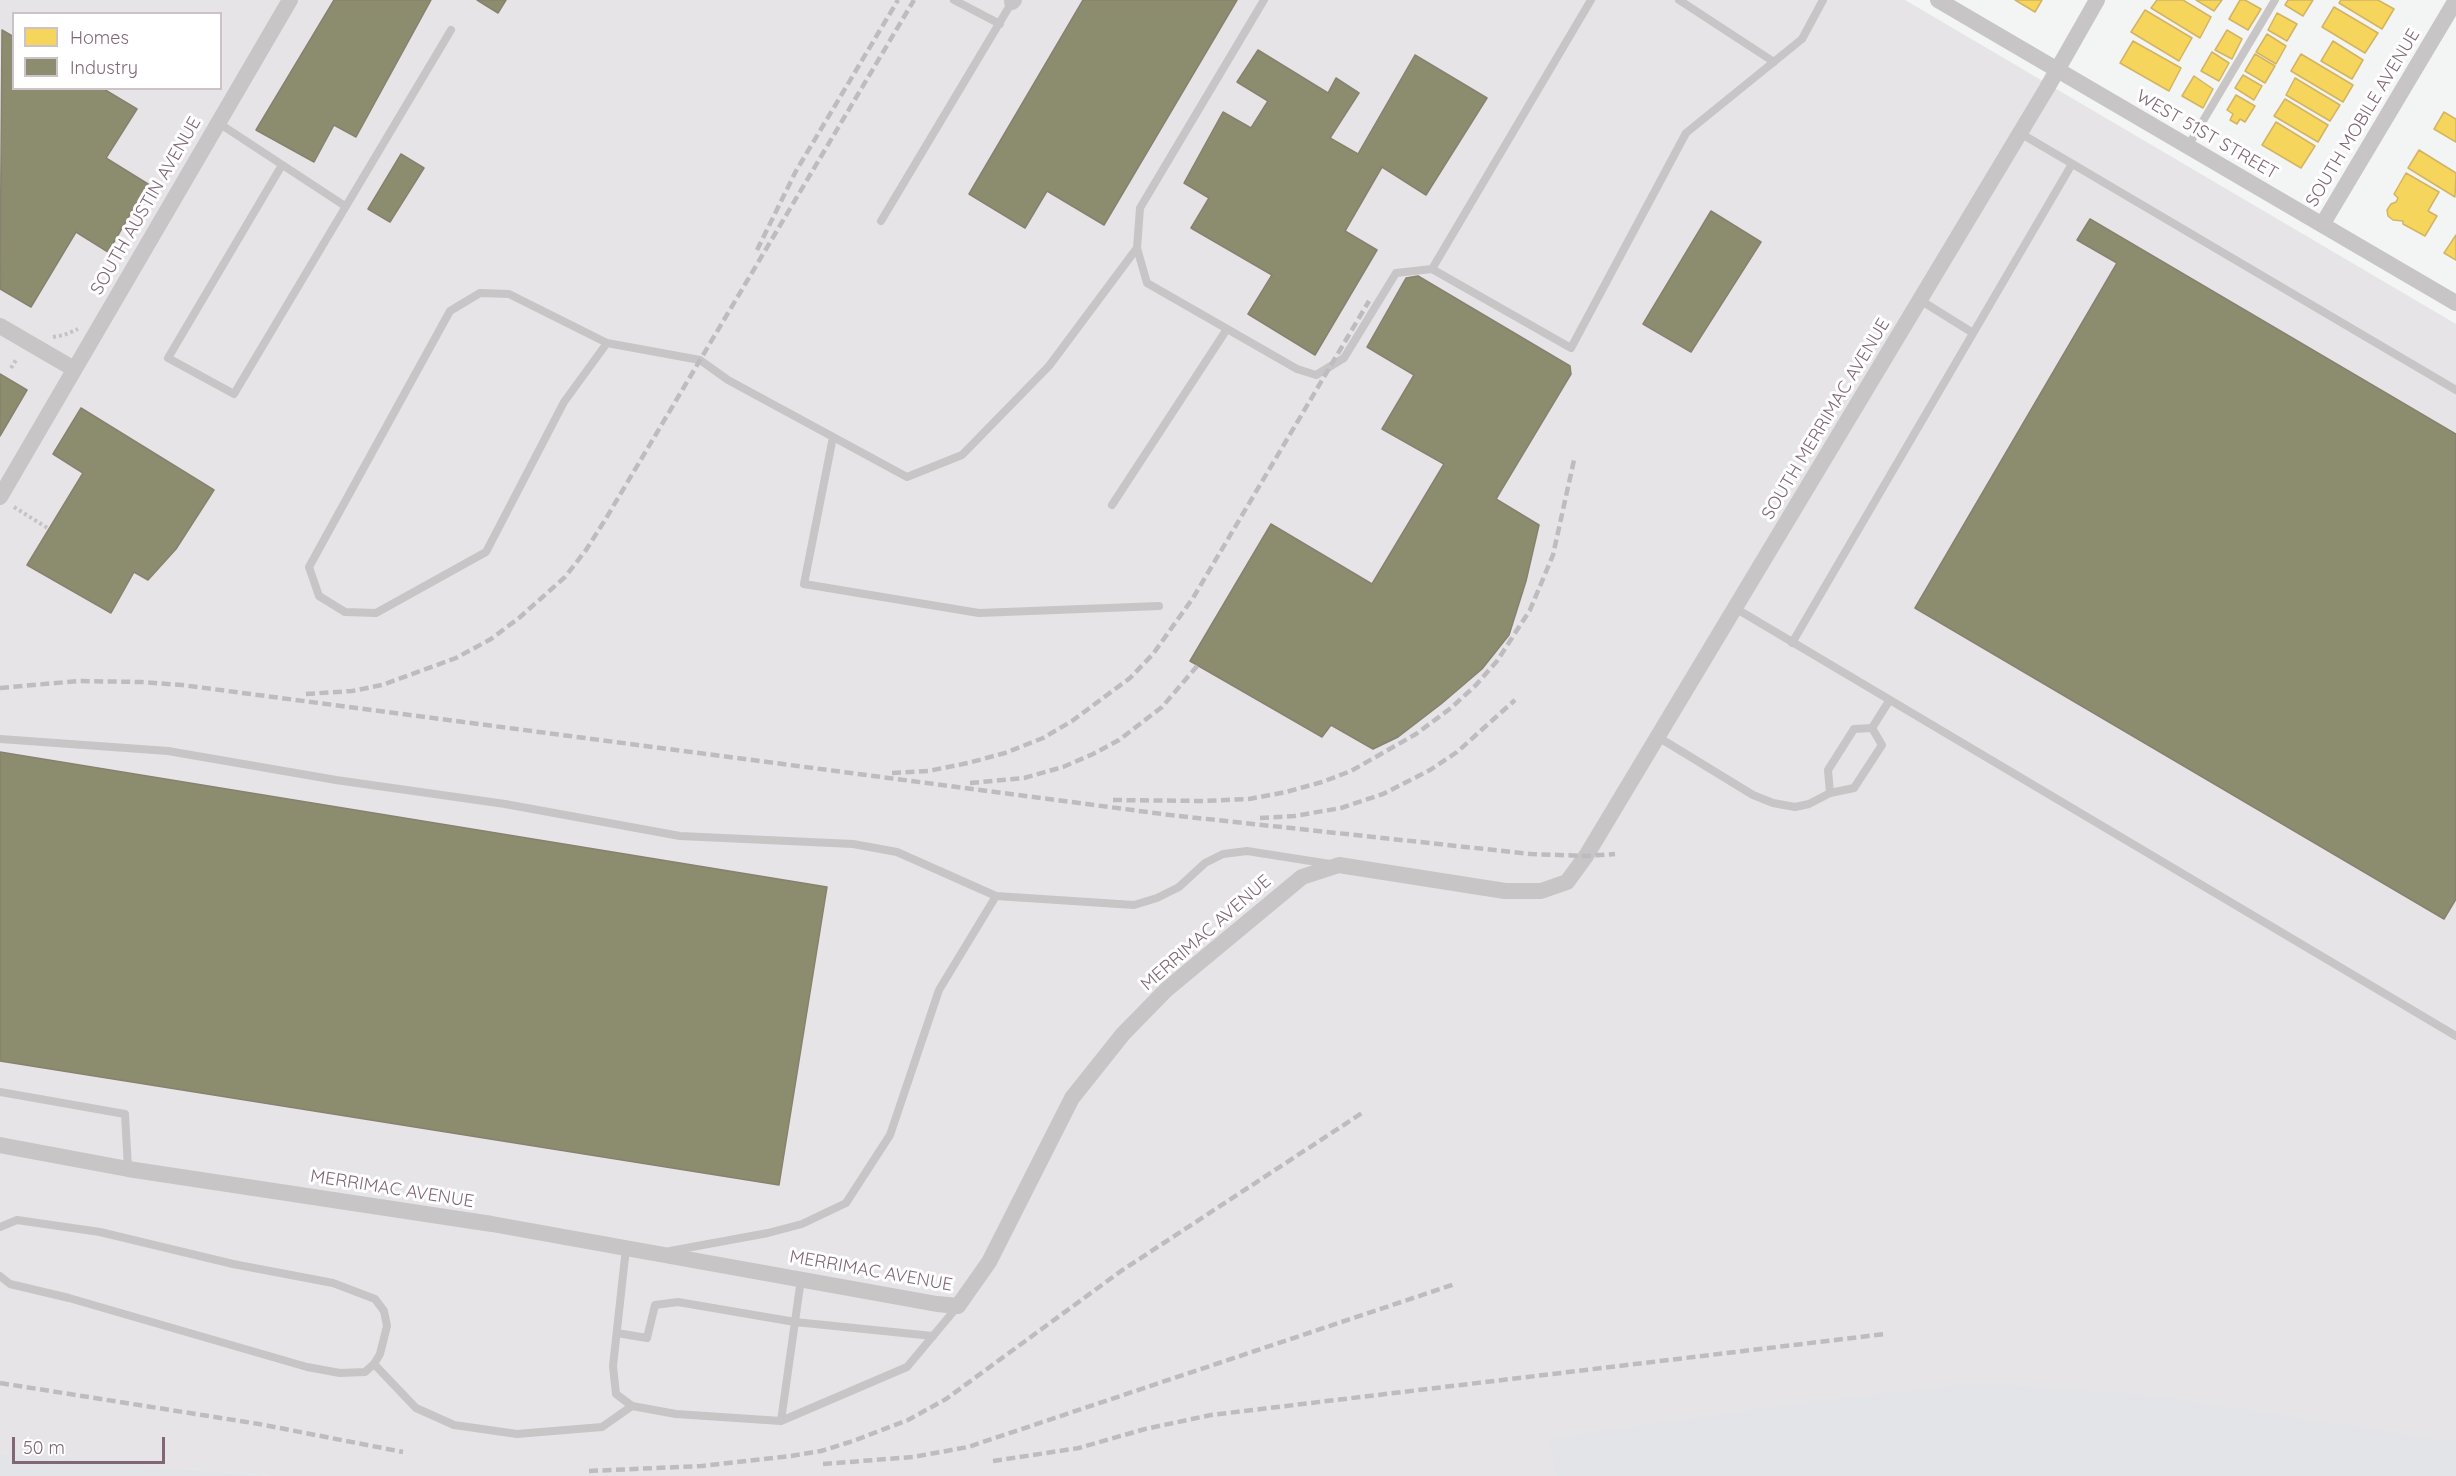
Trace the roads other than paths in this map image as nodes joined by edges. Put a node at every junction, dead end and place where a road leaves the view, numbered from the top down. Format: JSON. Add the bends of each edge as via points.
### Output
{"nodes":[{"id":1,"x":290,"y":0,"type":"edge"},
{"id":2,"x":954,"y":0,"type":"edge"},
{"id":3,"x":1264,"y":0,"type":"edge"},
{"id":4,"x":1591,"y":0,"type":"edge"},
{"id":5,"x":1679,"y":0,"type":"edge"},
{"id":6,"x":1823,"y":0,"type":"edge"},
{"id":7,"x":1938,"y":0,"type":"edge"},
{"id":8,"x":2097,"y":0,"type":"edge"},
{"id":9,"x":2275,"y":0,"type":"edge"},
{"id":10,"x":2456,"y":0,"type":"edge"},
{"id":11,"x":1013,"y":1,"type":"edge"},
{"id":12,"x":1000,"y":24,"type":"junction"},
{"id":13,"x":451,"y":30,"type":"dead end"},
{"id":14,"x":1774,"y":62,"type":"junction"},
{"id":15,"x":2058,"y":70,"type":"junction"},
{"id":16,"x":217,"y":122,"type":"junction"},
{"id":17,"x":2020,"y":133,"type":"junction"},
{"id":18,"x":2188,"y":146,"type":"junction"},
{"id":19,"x":2073,"y":164,"type":"junction"},
{"id":20,"x":282,"y":165,"type":"junction"},
{"id":21,"x":345,"y":206,"type":"junction"},
{"id":22,"x":881,"y":221,"type":"dead end"},
{"id":23,"x":2322,"y":225,"type":"junction"},
{"id":24,"x":1137,"y":248,"type":"junction"},
{"id":25,"x":1432,"y":269,"type":"junction"},
{"id":26,"x":1920,"y":300,"type":"junction"},
{"id":27,"x":2456,"y":303,"type":"edge"},
{"id":28,"x":0,"y":326,"type":"edge"},
{"id":29,"x":1227,"y":329,"type":"junction"},
{"id":30,"x":1973,"y":333,"type":"junction"},
{"id":31,"x":607,"y":343,"type":"junction"},
{"id":32,"x":74,"y":369,"type":"junction"},
{"id":33,"x":2456,"y":390,"type":"edge"},
{"id":34,"x":833,"y":437,"type":"junction"},
{"id":35,"x":7,"y":502,"type":"edge"},
{"id":36,"x":1113,"y":505,"type":"dead end"},
{"id":37,"x":1159,"y":606,"type":"dead end"},
{"id":38,"x":1735,"y":608,"type":"junction"},
{"id":39,"x":1792,"y":643,"type":"junction"},
{"id":40,"x":1889,"y":701,"type":"junction"},
{"id":41,"x":1872,"y":728,"type":"junction"},
{"id":42,"x":1658,"y":737,"type":"junction"},
{"id":43,"x":0,"y":739,"type":"edge"},
{"id":44,"x":1830,"y":793,"type":"junction"},
{"id":45,"x":1586,"y":856,"type":"joint"},
{"id":46,"x":1339,"y":865,"type":"junction"},
{"id":47,"x":996,"y":896,"type":"junction"},
{"id":48,"x":2456,"y":1036,"type":"edge"},
{"id":49,"x":0,"y":1092,"type":"edge"},
{"id":50,"x":0,"y":1145,"type":"edge"},
{"id":51,"x":128,"y":1169,"type":"junction"},
{"id":52,"x":0,"y":1227,"type":"edge"},
{"id":53,"x":626,"y":1248,"type":"junction"},
{"id":54,"x":656,"y":1254,"type":"junction"},
{"id":55,"x":0,"y":1276,"type":"edge"},
{"id":56,"x":801,"y":1280,"type":"junction"},
{"id":57,"x":958,"y":1306,"type":"junction"},
{"id":58,"x":795,"y":1322,"type":"junction"},
{"id":59,"x":617,"y":1333,"type":"junction"},
{"id":60,"x":933,"y":1336,"type":"junction"},
{"id":61,"x":374,"y":1364,"type":"junction"},
{"id":62,"x":632,"y":1406,"type":"junction"},
{"id":63,"x":781,"y":1421,"type":"junction"}],
"edges":[{"from":1,"to":16,"type":"street","name":"SOUTH AUSTIN AVENUE"},
{"from":2,"to":12,"type":"lane"},
{"from":3,"to":24,"type":"lane","via":[[1140,208]]},
{"from":4,"to":25,"type":"lane"},
{"from":5,"to":14,"type":"lane"},
{"from":6,"to":14,"type":"lane","via":[[1802,39]]},
{"from":7,"to":15,"type":"street","name":"WEST 51ST STREET"},
{"from":8,"to":15,"type":"street","name":"SOUTH MERRIMAC AVENUE"},
{"from":9,"to":18,"type":"lane"},
{"from":10,"to":23,"type":"street","name":"SOUTH MOBILE AVENUE"},
{"from":11,"to":12,"type":"lane"},
{"from":12,"to":22,"type":"lane"},
{"from":13,"to":21,"type":"lane"},
{"from":14,"to":25,"type":"lane","via":[[1686,133],[1571,348]]},
{"from":15,"to":17,"type":"street","name":"SOUTH MERRIMAC AVENUE"},
{"from":15,"to":18,"type":"street","name":"WEST 51ST STREET"},
{"from":16,"to":20,"type":"lane"},
{"from":16,"to":32,"type":"street","name":"SOUTH AUSTIN AVENUE"},
{"from":17,"to":19,"type":"lane"},
{"from":17,"to":26,"type":"street","name":"SOUTH MERRIMAC AVENUE"},
{"from":18,"to":23,"type":"street","name":"WEST 51ST STREET"},
{"from":19,"to":30,"type":"lane"},
{"from":19,"to":33,"type":"lane"},
{"from":20,"to":21,"type":"lane"},
{"from":20,"to":21,"type":"lane","via":[[168,358],[234,394]]},
{"from":23,"to":27,"type":"street","name":"WEST 51ST STREET"},
{"from":24,"to":29,"type":"lane","via":[[1147,283]]},
{"from":24,"to":34,"type":"lane","via":[[1049,366],[962,455],[907,477]]},
{"from":25,"to":29,"type":"lane","via":[[1396,273],[1344,358],[1316,375],[1297,369]]},
{"from":26,"to":30,"type":"lane"},
{"from":26,"to":38,"type":"street","name":"SOUTH MERRIMAC AVENUE"},
{"from":28,"to":32,"type":"street"},
{"from":29,"to":36,"type":"lane"},
{"from":30,"to":39,"type":"lane"},
{"from":31,"to":31,"type":"lane","via":[[509,294],[480,293],[450,311],[309,567],[318,596],[345,612],[376,614],[486,552],[564,402]]},
{"from":31,"to":34,"type":"lane","via":[[700,360],[728,380]]},
{"from":32,"to":35,"type":"street","name":"SOUTH AUSTIN AVENUE"},
{"from":34,"to":37,"type":"lane","via":[[804,584],[979,613]]},
{"from":38,"to":39,"type":"lane"},
{"from":38,"to":42,"type":"street","name":"SOUTH MERRIMAC AVENUE"},
{"from":39,"to":40,"type":"lane"},
{"from":40,"to":41,"type":"lane"},
{"from":40,"to":48,"type":"lane"},
{"from":41,"to":44,"type":"lane","via":[[1854,729],[1828,770]]},
{"from":41,"to":44,"type":"lane","via":[[1882,746],[1854,788]]},
{"from":42,"to":44,"type":"lane","via":[[1716,775],[1773,803],[1795,807]]},
{"from":42,"to":45,"type":"street","name":"SOUTH MERRIMAC AVENUE"},
{"from":43,"to":47,"type":"lane","via":[[168,751],[680,836],[853,844],[897,852]]},
{"from":45,"to":46,"type":"street","name":"MERRIMAC AVENUE","via":[[1567,882],[1541,891],[1505,891]]},
{"from":46,"to":47,"type":"lane","via":[[1247,851],[1223,854],[1205,863],[1179,887],[1134,905]]},
{"from":46,"to":57,"type":"street","name":"MERRIMAC AVENUE","via":[[1302,877],[1167,989],[1123,1034],[1072,1098],[989,1262]]},
{"from":47,"to":54,"type":"lane","via":[[939,990],[890,1135],[846,1203],[802,1224]]},
{"from":49,"to":51,"type":"lane","via":[[125,1114]]},
{"from":50,"to":51,"type":"street","name":"MERRIMAC AVENUE"},
{"from":51,"to":53,"type":"street","name":"MERRIMAC AVENUE"},
{"from":52,"to":61,"type":"lane","via":[[17,1221],[100,1232],[333,1283],[375,1299],[384,1311],[387,1326]]},
{"from":53,"to":54,"type":"street","name":"MERRIMAC AVENUE"},
{"from":53,"to":59,"type":"lane"},
{"from":54,"to":56,"type":"street","name":"MERRIMAC AVENUE"},
{"from":55,"to":61,"type":"lane","via":[[10,1284],[307,1367],[340,1373],[365,1372]]},
{"from":56,"to":57,"type":"street","name":"MERRIMAC AVENUE"},
{"from":56,"to":58,"type":"lane"},
{"from":57,"to":60,"type":"lane"},
{"from":58,"to":59,"type":"lane","via":[[678,1302],[655,1305],[647,1338]]},
{"from":58,"to":60,"type":"lane"},
{"from":58,"to":63,"type":"lane"},
{"from":59,"to":62,"type":"lane","via":[[613,1366],[616,1394]]},
{"from":60,"to":63,"type":"lane","via":[[907,1367]]},
{"from":61,"to":62,"type":"lane","via":[[416,1408],[454,1425],[517,1434],[602,1426]]},
{"from":62,"to":63,"type":"lane","via":[[676,1414]]}]}
